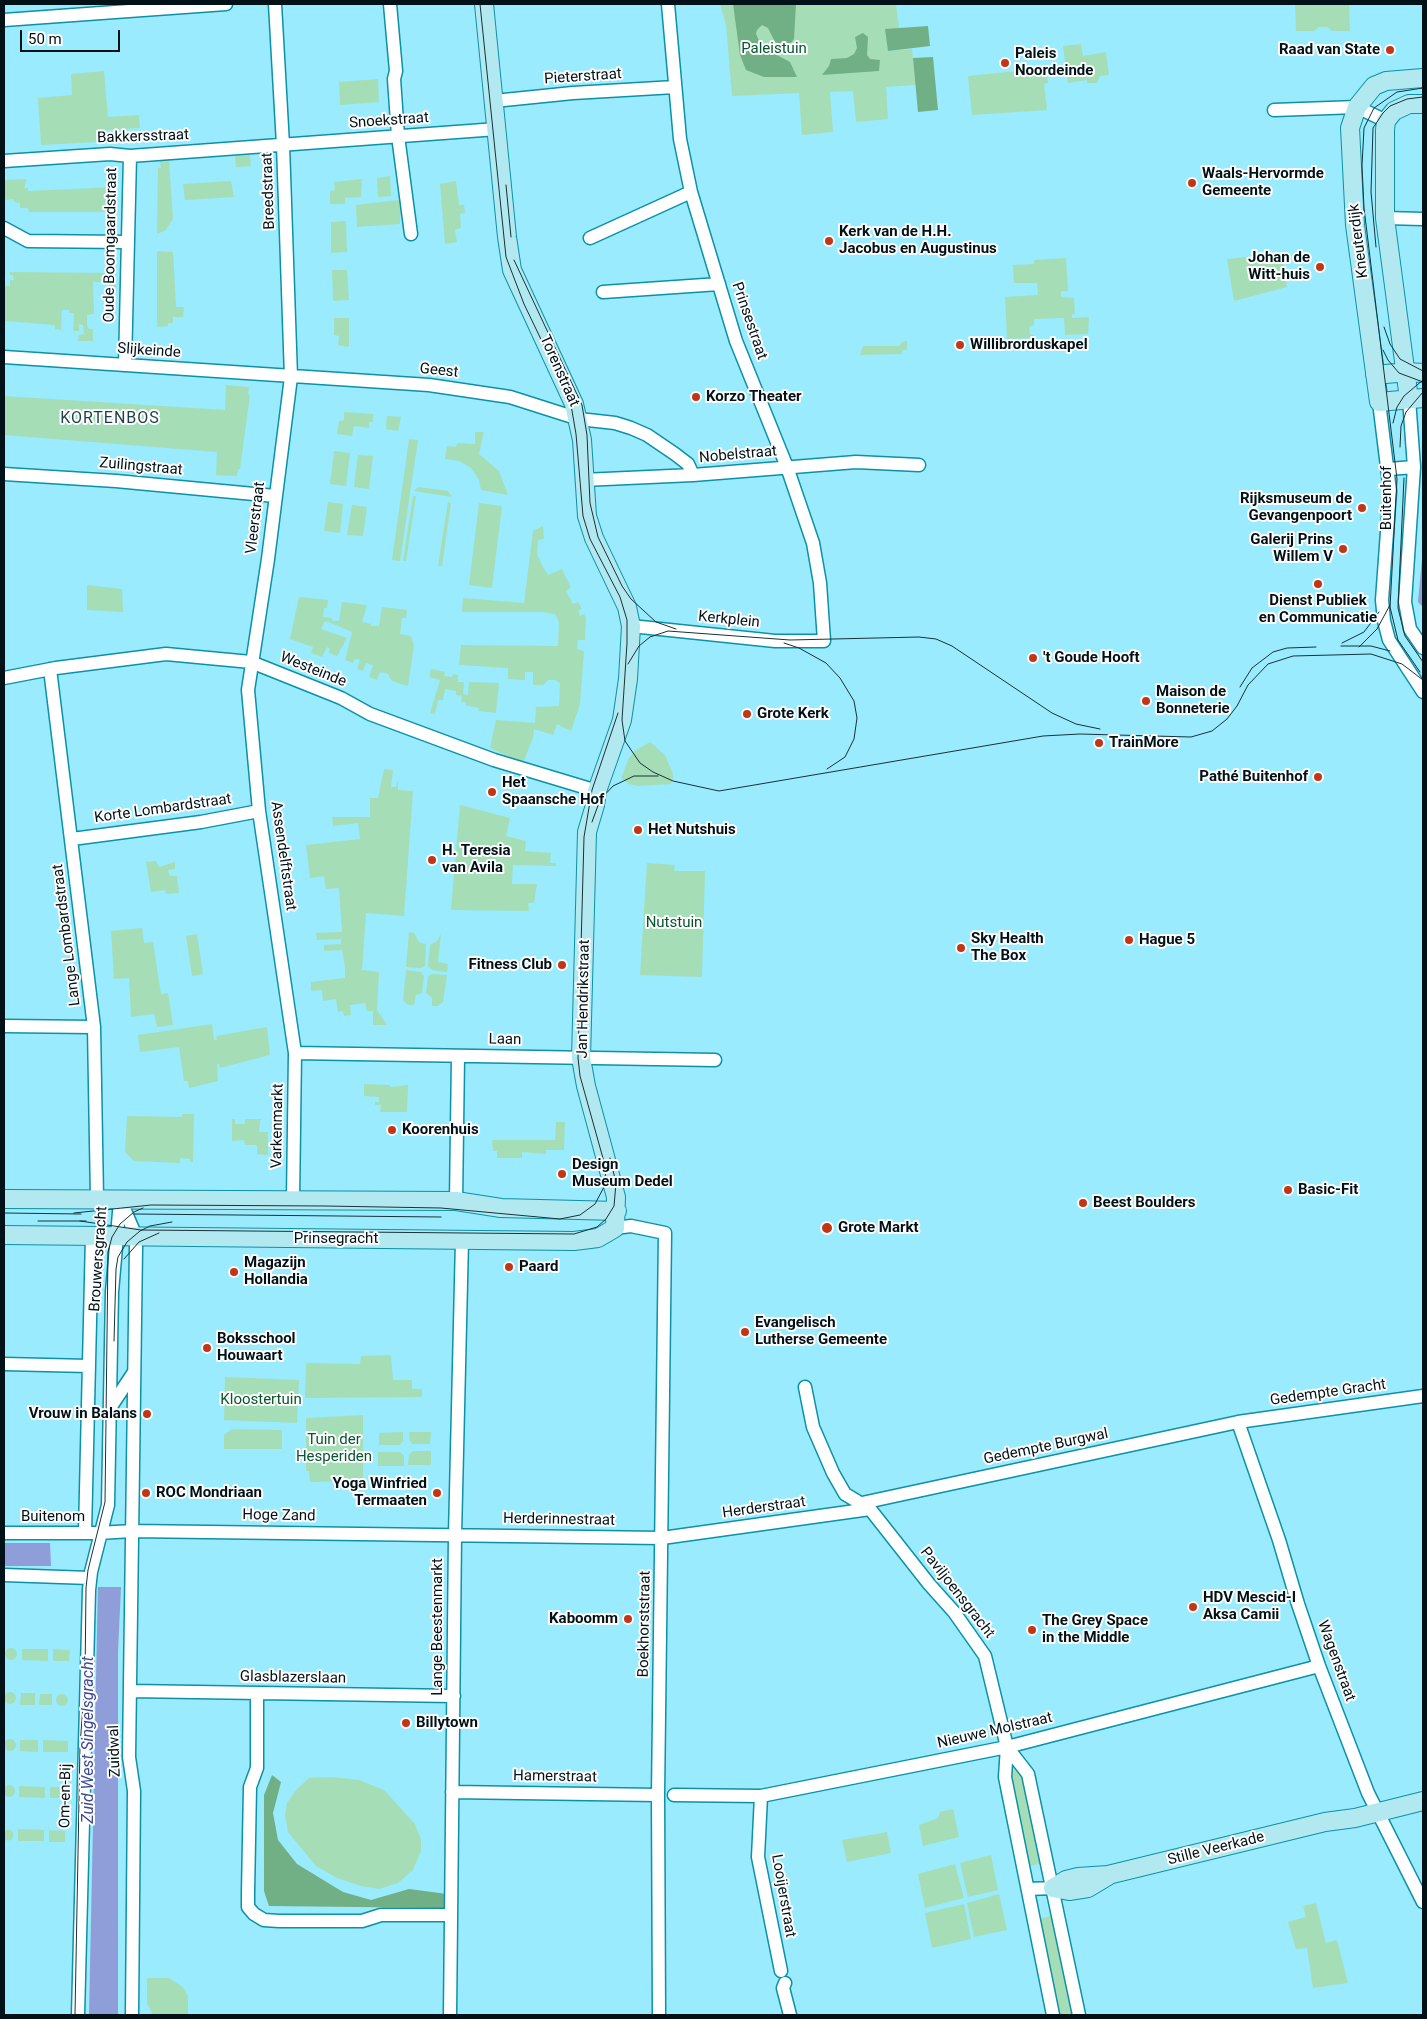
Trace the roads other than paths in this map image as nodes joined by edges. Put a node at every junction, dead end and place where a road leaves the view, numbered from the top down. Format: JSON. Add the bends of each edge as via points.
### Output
{"nodes":[{"id":1,"x":226,"y":4,"type":"edge"},
{"id":2,"x":275,"y":4,"type":"edge"},
{"id":3,"x":390,"y":4,"type":"edge"},
{"id":4,"x":484,"y":4,"type":"edge"},
{"id":5,"x":668,"y":4,"type":"edge"},
{"id":6,"x":4,"y":20,"type":"edge"},
{"id":7,"x":1423,"y":78,"type":"edge"},
{"id":8,"x":675,"y":87,"type":"junction"},
{"id":9,"x":500,"y":100,"type":"junction"},
{"id":10,"x":1423,"y":104,"type":"edge"},
{"id":11,"x":1356,"y":107,"type":"junction"},
{"id":12,"x":1274,"y":110,"type":"dead end"},
{"id":13,"x":1386,"y":121,"type":"junction"},
{"id":14,"x":497,"y":129,"type":"junction"},
{"id":15,"x":398,"y":136,"type":"junction"},
{"id":16,"x":283,"y":145,"type":"junction"},
{"id":17,"x":130,"y":156,"type":"junction"},
{"id":18,"x":4,"y":161,"type":"edge"},
{"id":19,"x":691,"y":192,"type":"junction"},
{"id":20,"x":1386,"y":218,"type":"junction"},
{"id":21,"x":1423,"y":220,"type":"edge"},
{"id":22,"x":4,"y":228,"type":"edge"},
{"id":23,"x":411,"y":234,"type":"dead end"},
{"id":24,"x":590,"y":238,"type":"dead end"},
{"id":25,"x":126,"y":242,"type":"junction"},
{"id":26,"x":719,"y":284,"type":"junction"},
{"id":27,"x":603,"y":292,"type":"dead end"},
{"id":28,"x":4,"y":357,"type":"edge"},
{"id":29,"x":125,"y":365,"type":"junction"},
{"id":30,"x":1405,"y":372,"type":"junction"},
{"id":31,"x":1423,"y":373,"type":"edge"},
{"id":32,"x":1375,"y":375,"type":"junction"},
{"id":33,"x":291,"y":377,"type":"junction"},
{"id":34,"x":1416,"y":398,"type":"edge"},
{"id":35,"x":1379,"y":402,"type":"junction"},
{"id":36,"x":579,"y":419,"type":"junction"},
{"id":37,"x":920,"y":465,"type":"dead end"},
{"id":38,"x":787,"y":467,"type":"junction"},
{"id":39,"x":1414,"y":467,"type":"junction"},
{"id":40,"x":1389,"y":469,"type":"junction"},
{"id":41,"x":4,"y":474,"type":"edge"},
{"id":42,"x":693,"y":475,"type":"junction"},
{"id":43,"x":583,"y":480,"type":"junction"},
{"id":44,"x":275,"y":496,"type":"junction"},
{"id":45,"x":1406,"y":618,"type":"junction"},
{"id":46,"x":1384,"y":621,"type":"junction"},
{"id":47,"x":632,"y":626,"type":"junction"},
{"id":48,"x":824,"y":642,"type":"joint"},
{"id":49,"x":1423,"y":648,"type":"edge"},
{"id":50,"x":251,"y":662,"type":"junction"},
{"id":51,"x":50,"y":669,"type":"junction"},
{"id":52,"x":4,"y":678,"type":"edge"},
{"id":53,"x":1423,"y":692,"type":"edge"},
{"id":54,"x":596,"y":792,"type":"junction"},
{"id":55,"x":259,"y":811,"type":"junction"},
{"id":56,"x":72,"y":839,"type":"junction"},
{"id":57,"x":4,"y":1026,"type":"edge"},
{"id":58,"x":94,"y":1027,"type":"junction"},
{"id":59,"x":295,"y":1053,"type":"junction"},
{"id":60,"x":458,"y":1056,"type":"junction"},
{"id":61,"x":582,"y":1058,"type":"junction"},
{"id":62,"x":715,"y":1060,"type":"dead end"},
{"id":63,"x":293,"y":1194,"type":"junction"},
{"id":64,"x":4,"y":1199,"type":"edge"},
{"id":65,"x":97,"y":1199,"type":"junction"},
{"id":66,"x":120,"y":1199,"type":"junction"},
{"id":67,"x":456,"y":1201,"type":"junction"},
{"id":68,"x":616,"y":1220,"type":"junction"},
{"id":69,"x":665,"y":1233,"type":"joint"},
{"id":70,"x":4,"y":1235,"type":"edge"},
{"id":71,"x":92,"y":1236,"type":"junction"},
{"id":72,"x":116,"y":1237,"type":"junction"},
{"id":73,"x":136,"y":1237,"type":"junction"},
{"id":74,"x":462,"y":1244,"type":"junction"},
{"id":75,"x":4,"y":1364,"type":"edge"},
{"id":76,"x":89,"y":1366,"type":"junction"},
{"id":77,"x":134,"y":1372,"type":"junction"},
{"id":78,"x":805,"y":1387,"type":"dead end"},
{"id":79,"x":1423,"y":1396,"type":"edge"},
{"id":80,"x":110,"y":1408,"type":"junction"},
{"id":81,"x":1238,"y":1422,"type":"junction"},
{"id":82,"x":866,"y":1506,"type":"junction"},
{"id":83,"x":132,"y":1531,"type":"junction"},
{"id":84,"x":4,"y":1533,"type":"edge"},
{"id":85,"x":85,"y":1533,"type":"junction"},
{"id":86,"x":102,"y":1533,"type":"junction"},
{"id":87,"x":455,"y":1535,"type":"junction"},
{"id":88,"x":662,"y":1538,"type":"junction"},
{"id":89,"x":4,"y":1575,"type":"edge"},
{"id":90,"x":90,"y":1575,"type":"junction"},
{"id":91,"x":1319,"y":1666,"type":"junction"},
{"id":92,"x":131,"y":1691,"type":"junction"},
{"id":93,"x":257,"y":1694,"type":"junction"},
{"id":94,"x":454,"y":1696,"type":"junction"},
{"id":95,"x":1007,"y":1747,"type":"junction"},
{"id":96,"x":1423,"y":1790,"type":"edge"},
{"id":97,"x":452,"y":1792,"type":"junction"},
{"id":98,"x":658,"y":1795,"type":"junction"},
{"id":99,"x":674,"y":1796,"type":"dead end"},
{"id":100,"x":761,"y":1796,"type":"junction"},
{"id":101,"x":1423,"y":1801,"type":"edge"},
{"id":102,"x":1376,"y":1806,"type":"junction"},
{"id":103,"x":1053,"y":1888,"type":"junction"},
{"id":104,"x":1028,"y":1889,"type":"junction"},
{"id":105,"x":1423,"y":1902,"type":"edge"},
{"id":106,"x":450,"y":1915,"type":"junction"},
{"id":107,"x":78,"y":2015,"type":"edge"},
{"id":108,"x":132,"y":2015,"type":"edge"},
{"id":109,"x":450,"y":2015,"type":"edge"},
{"id":110,"x":659,"y":2015,"type":"edge"},
{"id":111,"x":790,"y":2015,"type":"edge"},
{"id":112,"x":1052,"y":2015,"type":"edge"},
{"id":113,"x":1079,"y":2015,"type":"edge"}],
"edges":[{"from":1,"to":6,"type":"street"},
{"from":2,"to":16,"type":"street","name":"Breedstraat"},
{"from":3,"to":15,"type":"street"},
{"from":4,"to":9,"type":"street","name":"Torenstraat"},
{"from":5,"to":8,"type":"street","name":"Prinsestraat"},
{"from":7,"to":11,"type":"street","name":"Kneuterdijk","via":[[1380,83],[1369,90]]},
{"from":8,"to":9,"type":"street","name":"Pieterstraat"},
{"from":8,"to":19,"type":"street","name":"Prinsestraat","via":[[680,139]]},
{"from":9,"to":14,"type":"street","name":"Torenstraat"},
{"from":10,"to":13,"type":"street","via":[[1401,107]]},
{"from":11,"to":12,"type":"street"},
{"from":11,"to":13,"type":"street"},
{"from":11,"to":32,"type":"street","name":"Kneuterdijk","via":[[1350,128],[1355,225]]},
{"from":13,"to":20,"type":"street","name":"Kneuterdijk"},
{"from":14,"to":15,"type":"street","name":"Snoekstraat"},
{"from":14,"to":36,"type":"street","name":"Torenstraat","via":[[512,270],[569,390]]},
{"from":15,"to":16,"type":"street","name":"Snoekstraat"},
{"from":15,"to":23,"type":"street"},
{"from":16,"to":17,"type":"street","name":"Bakkersstraat"},
{"from":16,"to":33,"type":"street","name":"Breedstraat"},
{"from":17,"to":18,"type":"street","name":"Bakkersstraat","via":[[110,154]]},
{"from":17,"to":25,"type":"street","name":"Oude Boomgaardstraat"},
{"from":19,"to":24,"type":"street"},
{"from":19,"to":26,"type":"street","name":"Prinsestraat"},
{"from":20,"to":21,"type":"street"},
{"from":20,"to":30,"type":"street","name":"Kneuterdijk"},
{"from":22,"to":25,"type":"street","via":[[28,241]]},
{"from":25,"to":29,"type":"street","name":"Oude Boomgaardstraat"},
{"from":26,"to":27,"type":"street"},
{"from":26,"to":38,"type":"street","name":"Prinsestraat","via":[[736,341]]},
{"from":28,"to":29,"type":"street","name":"Slijkeinde"},
{"from":29,"to":33,"type":"street","name":"Slijkeinde"},
{"from":30,"to":31,"type":"street"},
{"from":30,"to":32,"type":"street"},
{"from":30,"to":34,"type":"street","name":"Buitenhof"},
{"from":32,"to":35,"type":"street","name":"Buitenhof"},
{"from":33,"to":36,"type":"street","name":"Geest","via":[[429,385],[523,400]]},
{"from":33,"to":44,"type":"street","name":"Vleerstraat"},
{"from":34,"to":35,"type":"street"},
{"from":34,"to":39,"type":"street","name":"Buitenhof"},
{"from":35,"to":40,"type":"street","name":"Buitenhof"},
{"from":36,"to":42,"type":"street","name":"Nobelstraat","via":[[623,425],[647,435],[688,464]]},
{"from":36,"to":43,"type":"street","name":"Torenstraat"},
{"from":37,"to":38,"type":"street","name":"Nobelstraat","via":[[856,462]]},
{"from":38,"to":42,"type":"street","name":"Nobelstraat"},
{"from":38,"to":48,"type":"street","name":"Prinsestraat","via":[[813,543],[820,583]]},
{"from":39,"to":40,"type":"street"},
{"from":39,"to":45,"type":"street","name":"Buitenhof"},
{"from":40,"to":46,"type":"street","name":"Buitenhof","via":[[1382,600]]},
{"from":41,"to":44,"type":"street","name":"Zuilingstraat","via":[[116,480]]},
{"from":42,"to":43,"type":"street"},
{"from":43,"to":47,"type":"street","name":"Torenstraat","via":[[592,532],[627,607]]},
{"from":44,"to":50,"type":"street","name":"Vleerstraat"},
{"from":45,"to":46,"type":"street"},
{"from":45,"to":49,"type":"street","name":"Buitenhof"},
{"from":46,"to":53,"type":"street","name":"Buitenhof","via":[[1389,640]]},
{"from":47,"to":48,"type":"street","name":"Kerkplein","via":[[775,641]]},
{"from":47,"to":54,"type":"street","name":"Torenstraat","via":[[624,710]]},
{"from":50,"to":51,"type":"street","name":"Westeinde","via":[[166,654]]},
{"from":50,"to":54,"type":"street","name":"Westeinde","via":[[341,698],[370,714],[494,760]]},
{"from":50,"to":55,"type":"street","name":"Assendelftstraat","via":[[248,690]]},
{"from":51,"to":52,"type":"street","name":"Westeinde"},
{"from":51,"to":56,"type":"street","name":"Lange Lombardstraat"},
{"from":54,"to":61,"type":"street","name":"Jan Hendrikstraat","via":[[591,800],[588,825]]},
{"from":55,"to":56,"type":"street","name":"Korte Lombardstraat"},
{"from":55,"to":59,"type":"street","name":"Assendelftstraat"},
{"from":56,"to":58,"type":"street","name":"Lange Lombardstraat"},
{"from":57,"to":58,"type":"street"},
{"from":58,"to":65,"type":"street","name":"Lange Lombardstraat"},
{"from":59,"to":60,"type":"street","name":"Laan"},
{"from":59,"to":63,"type":"street","name":"Varkenmarkt"},
{"from":60,"to":61,"type":"street","name":"Laan"},
{"from":60,"to":67,"type":"street"},
{"from":61,"to":62,"type":"street","name":"Laan"},
{"from":61,"to":68,"type":"street","name":"Jan Hendrikstraat","via":[[612,1179]]},
{"from":63,"to":66,"type":"street","name":"Prinsegracht"},
{"from":63,"to":67,"type":"street","name":"Prinsegracht"},
{"from":64,"to":65,"type":"street","name":"Prinsegracht"},
{"from":65,"to":66,"type":"street","name":"Prinsegracht"},
{"from":66,"to":72,"type":"street","name":"Brouwersgracht"},
{"from":66,"to":73,"type":"street","name":"Brouwersgracht"},
{"from":67,"to":68,"type":"street","name":"Prinsegracht"},
{"from":68,"to":69,"type":"street","name":"Prinsegracht"},
{"from":68,"to":74,"type":"street","name":"Prinsegracht","via":[[598,1238]]},
{"from":69,"to":88,"type":"street","name":"Boekhorststraat"},
{"from":70,"to":71,"type":"street","name":"Prinsegracht"},
{"from":71,"to":72,"type":"street","name":"Prinsegracht"},
{"from":71,"to":76,"type":"street","name":"Brouwersgracht"},
{"from":72,"to":73,"type":"street","name":"Prinsegracht"},
{"from":72,"to":80,"type":"street","name":"Brouwersgracht"},
{"from":73,"to":74,"type":"street","name":"Prinsegracht"},
{"from":73,"to":77,"type":"street","name":"Brouwersgracht"},
{"from":74,"to":87,"type":"street","name":"Lange Beestenmarkt"},
{"from":75,"to":76,"type":"street"},
{"from":76,"to":85,"type":"street","name":"Brouwersgracht"},
{"from":77,"to":80,"type":"street"},
{"from":77,"to":83,"type":"street","name":"Brouwersgracht"},
{"from":78,"to":82,"type":"street","name":"Paviljoensgracht","via":[[813,1427],[833,1474],[845,1494]]},
{"from":79,"to":81,"type":"street","name":"Gedempte Gracht"},
{"from":80,"to":86,"type":"street","name":"Brouwersgracht","via":[[109,1491]]},
{"from":81,"to":82,"type":"street","name":"Gedempte Burgwal"},
{"from":81,"to":91,"type":"street","name":"Wagenstraat"},
{"from":82,"to":88,"type":"street","name":"Herderstraat"},
{"from":82,"to":95,"type":"street","name":"Paviljoensgracht","via":[[954,1612],[985,1656]]},
{"from":83,"to":86,"type":"street","name":"Hoge Zand"},
{"from":83,"to":87,"type":"street","name":"Hoge Zand"},
{"from":83,"to":92,"type":"street","name":"Zuidwal"},
{"from":84,"to":85,"type":"street","name":"Buitenom"},
{"from":85,"to":86,"type":"street","name":"Buitenom"},
{"from":86,"to":90,"type":"street","name":"Brouwersgracht"},
{"from":87,"to":88,"type":"street","name":"Herderinnestraat"},
{"from":87,"to":94,"type":"street","name":"Lange Beestenmarkt"},
{"from":88,"to":98,"type":"street","name":"Boekhorststraat"},
{"from":89,"to":90,"type":"street"},
{"from":90,"to":107,"type":"street","name":"Om-en-Bij"},
{"from":91,"to":95,"type":"street","name":"Nieuwe Molstraat"},
{"from":91,"to":102,"type":"street","name":"Wagenstraat"},
{"from":92,"to":93,"type":"street","name":"Glasblazerslaan"},
{"from":92,"to":108,"type":"street","name":"Zuidwal","via":[[129,1758],[134,1791]]},
{"from":93,"to":94,"type":"street","name":"Glasblazerslaan"},
{"from":93,"to":106,"type":"street","via":[[257,1759],[250,1787],[248,1907],[254,1914],[264,1920],[280,1921],[362,1921],[381,1915]]},
{"from":94,"to":97,"type":"street","name":"Lange Beestenmarkt"},
{"from":95,"to":100,"type":"street","name":"Nieuwe Molstraat"},
{"from":95,"to":103,"type":"street","name":"Paviljoensgracht","via":[[1028,1774]]},
{"from":95,"to":104,"type":"street","name":"Paviljoensgracht","via":[[1005,1777]]},
{"from":96,"to":102,"type":"street"},
{"from":97,"to":98,"type":"street","name":"Hamerstraat"},
{"from":97,"to":106,"type":"street","name":"Lange Beestenmarkt"},
{"from":98,"to":110,"type":"street","name":"Boekhorststraat"},
{"from":99,"to":100,"type":"street","name":"Nieuwe Molstraat"},
{"from":100,"to":111,"type":"street","name":"Looijerstraat","via":[[758,1858]]},
{"from":101,"to":102,"type":"street"},
{"from":102,"to":103,"type":"street","name":"Stille Veerkade","via":[[1352,1806],[1325,1822],[1108,1875],[1078,1876]]},
{"from":102,"to":105,"type":"street","name":"Wagenstraat"},
{"from":103,"to":104,"type":"street","name":"Stille Veerkade"},
{"from":103,"to":113,"type":"street","name":"Paviljoensgracht"},
{"from":104,"to":112,"type":"street","name":"Paviljoensgracht"},
{"from":106,"to":109,"type":"street","name":"Lange Beestenmarkt"}]}
